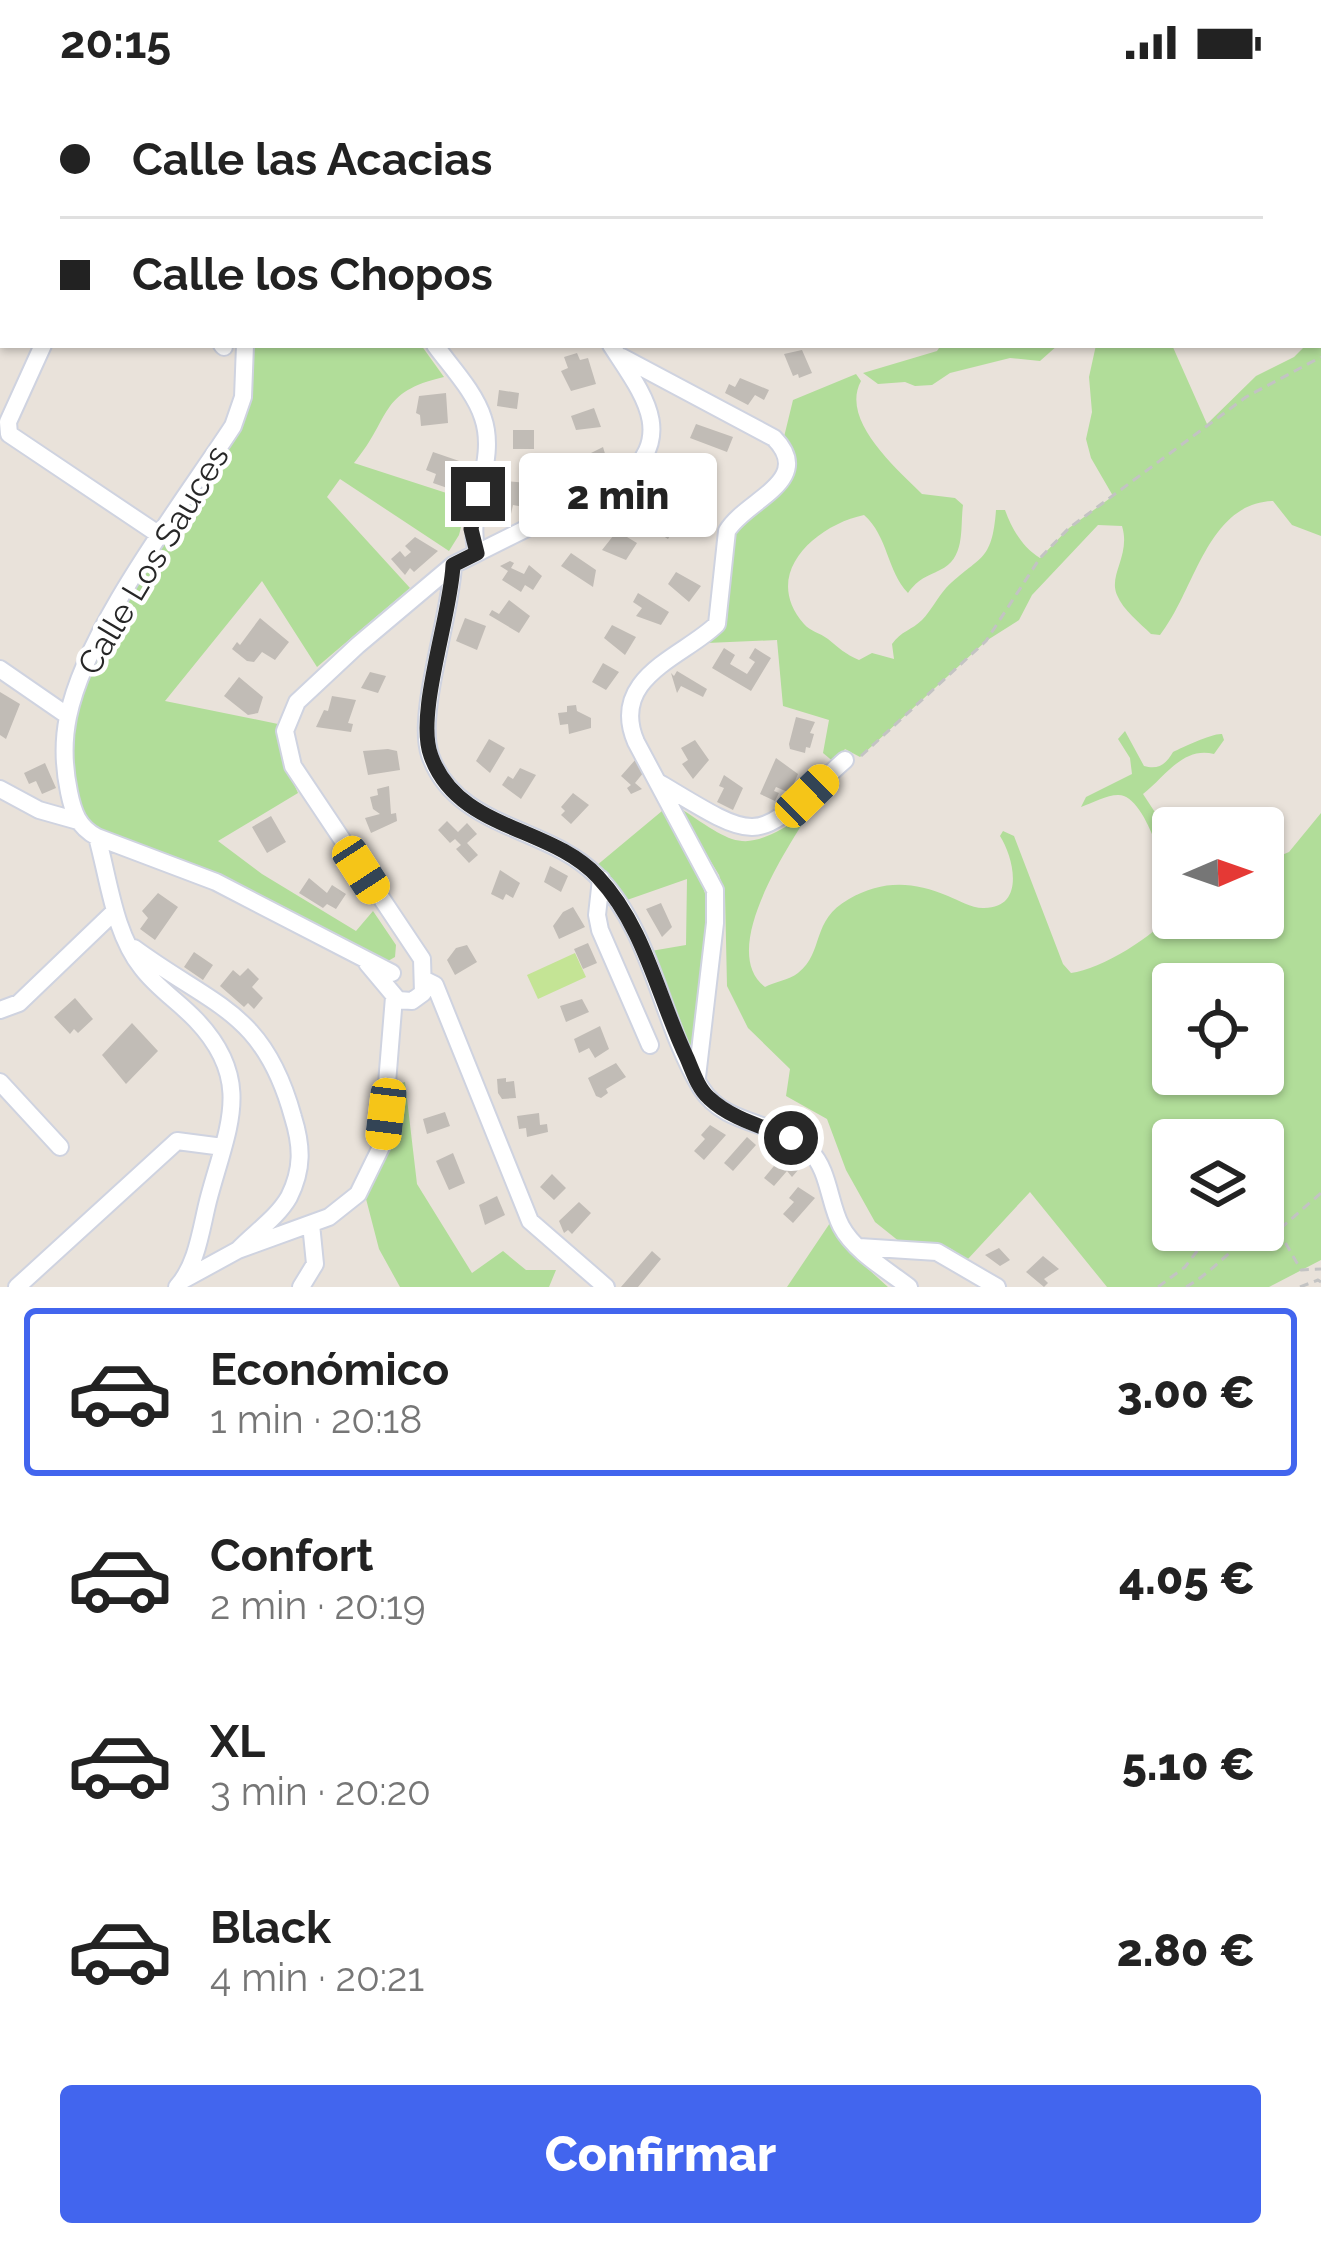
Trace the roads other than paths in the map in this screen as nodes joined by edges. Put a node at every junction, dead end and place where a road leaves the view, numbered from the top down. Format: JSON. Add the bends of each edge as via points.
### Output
{"nodes":[{"id":1,"x":42,"y":348,"type":"edge"},
{"id":2,"x":245,"y":348,"type":"edge"},
{"id":3,"x":437,"y":348,"type":"edge"},
{"id":4,"x":614,"y":349,"type":"edge"},
{"id":5,"x":161,"y":536,"type":"junction"},
{"id":6,"x":477,"y":553,"type":"junction"},
{"id":7,"x":453,"y":565,"type":"junction"},
{"id":8,"x":0,"y":669,"type":"edge"},
{"id":9,"x":68,"y":716,"type":"junction"},
{"id":10,"x":845,"y":760,"type":"road end"},
{"id":11,"x":658,"y":782,"type":"junction"},
{"id":12,"x":0,"y":789,"type":"edge"},
{"id":13,"x":78,"y":820,"type":"junction"},
{"id":14,"x":97,"y":837,"type":"junction"},
{"id":15,"x":601,"y":880,"type":"junction"},
{"id":16,"x":115,"y":910,"type":"junction"},
{"id":17,"x":129,"y":944,"type":"junction"},
{"id":18,"x":410,"y":982,"type":"junction"},
{"id":19,"x":0,"y":1010,"type":"edge"},
{"id":20,"x":650,"y":1045,"type":"dead end"},
{"id":21,"x":697,"y":1080,"type":"junction"},
{"id":22,"x":0,"y":1082,"type":"edge"},
{"id":23,"x":60,"y":1147,"type":"dead end"},
{"id":24,"x":223,"y":1147,"type":"junction"},
{"id":25,"x":311,"y":1224,"type":"junction"},
{"id":26,"x":858,"y":1247,"type":"junction"},
{"id":27,"x":238,"y":1250,"type":"junction"},
{"id":28,"x":180,"y":1283,"type":"edge"},
{"id":29,"x":16,"y":1287,"type":"edge"},
{"id":30,"x":301,"y":1287,"type":"edge"},
{"id":31,"x":606,"y":1287,"type":"edge"},
{"id":32,"x":909,"y":1287,"type":"edge"},
{"id":33,"x":997,"y":1287,"type":"edge"}],
"edges":[{"from":1,"to":5,"type":"street","via":[[9,434]]},
{"from":2,"to":5,"type":"street","name":"Calle Los Sauces","via":[[233,426]]},
{"from":3,"to":6,"type":"street","via":[[485,425],[471,529]]},
{"from":4,"to":6,"type":"street","via":[[652,421],[639,465]]},
{"from":4,"to":11,"type":"street","via":[[762,430],[787,463],[778,485],[727,531],[718,624],[665,658],[634,700],[632,730]]},
{"from":5,"to":9,"type":"street","name":"Calle Los Sauces","via":[[97,642]]},
{"from":6,"to":7,"type":"street"},
{"from":7,"to":15,"type":"street","via":[[427,722],[430,755],[476,811],[568,854]]},
{"from":7,"to":18,"type":"street","via":[[297,701],[285,731],[293,766],[407,939]]},
{"from":8,"to":9,"type":"street"},
{"from":9,"to":13,"type":"street","name":"Calle Los Sauces","via":[[65,760]]},
{"from":10,"to":11,"type":"street","via":[[791,812],[757,828],[725,823]]},
{"from":11,"to":21,"type":"street","via":[[715,890]]},
{"from":12,"to":13,"type":"street"},
{"from":13,"to":14,"type":"street"},
{"from":14,"to":16,"type":"street"},
{"from":14,"to":18,"type":"street","via":[[216,881]]},
{"from":15,"to":20,"type":"street","via":[[600,930]]},
{"from":15,"to":21,"type":"street","via":[[625,911]]},
{"from":16,"to":17,"type":"street"},
{"from":16,"to":19,"type":"street","via":[[19,1003]]},
{"from":17,"to":24,"type":"street","via":[[228,1064],[233,1099]]},
{"from":17,"to":27,"type":"street","via":[[251,1029],[287,1091],[298,1174],[281,1209]]},
{"from":18,"to":25,"type":"street","via":[[393,1028],[382,1145],[349,1204]]},
{"from":18,"to":31,"type":"street","via":[[446,1016],[530,1221]]},
{"from":21,"to":26,"type":"street","via":[[729,1113],[814,1155],[841,1226]]},
{"from":22,"to":23,"type":"street"},
{"from":24,"to":28,"type":"street"},
{"from":24,"to":29,"type":"street","via":[[177,1141]]},
{"from":25,"to":27,"type":"street"},
{"from":25,"to":30,"type":"street","via":[[315,1264]]},
{"from":26,"to":32,"type":"street"},
{"from":26,"to":33,"type":"street","via":[[937,1252]]},
{"from":27,"to":28,"type":"street"}]}
